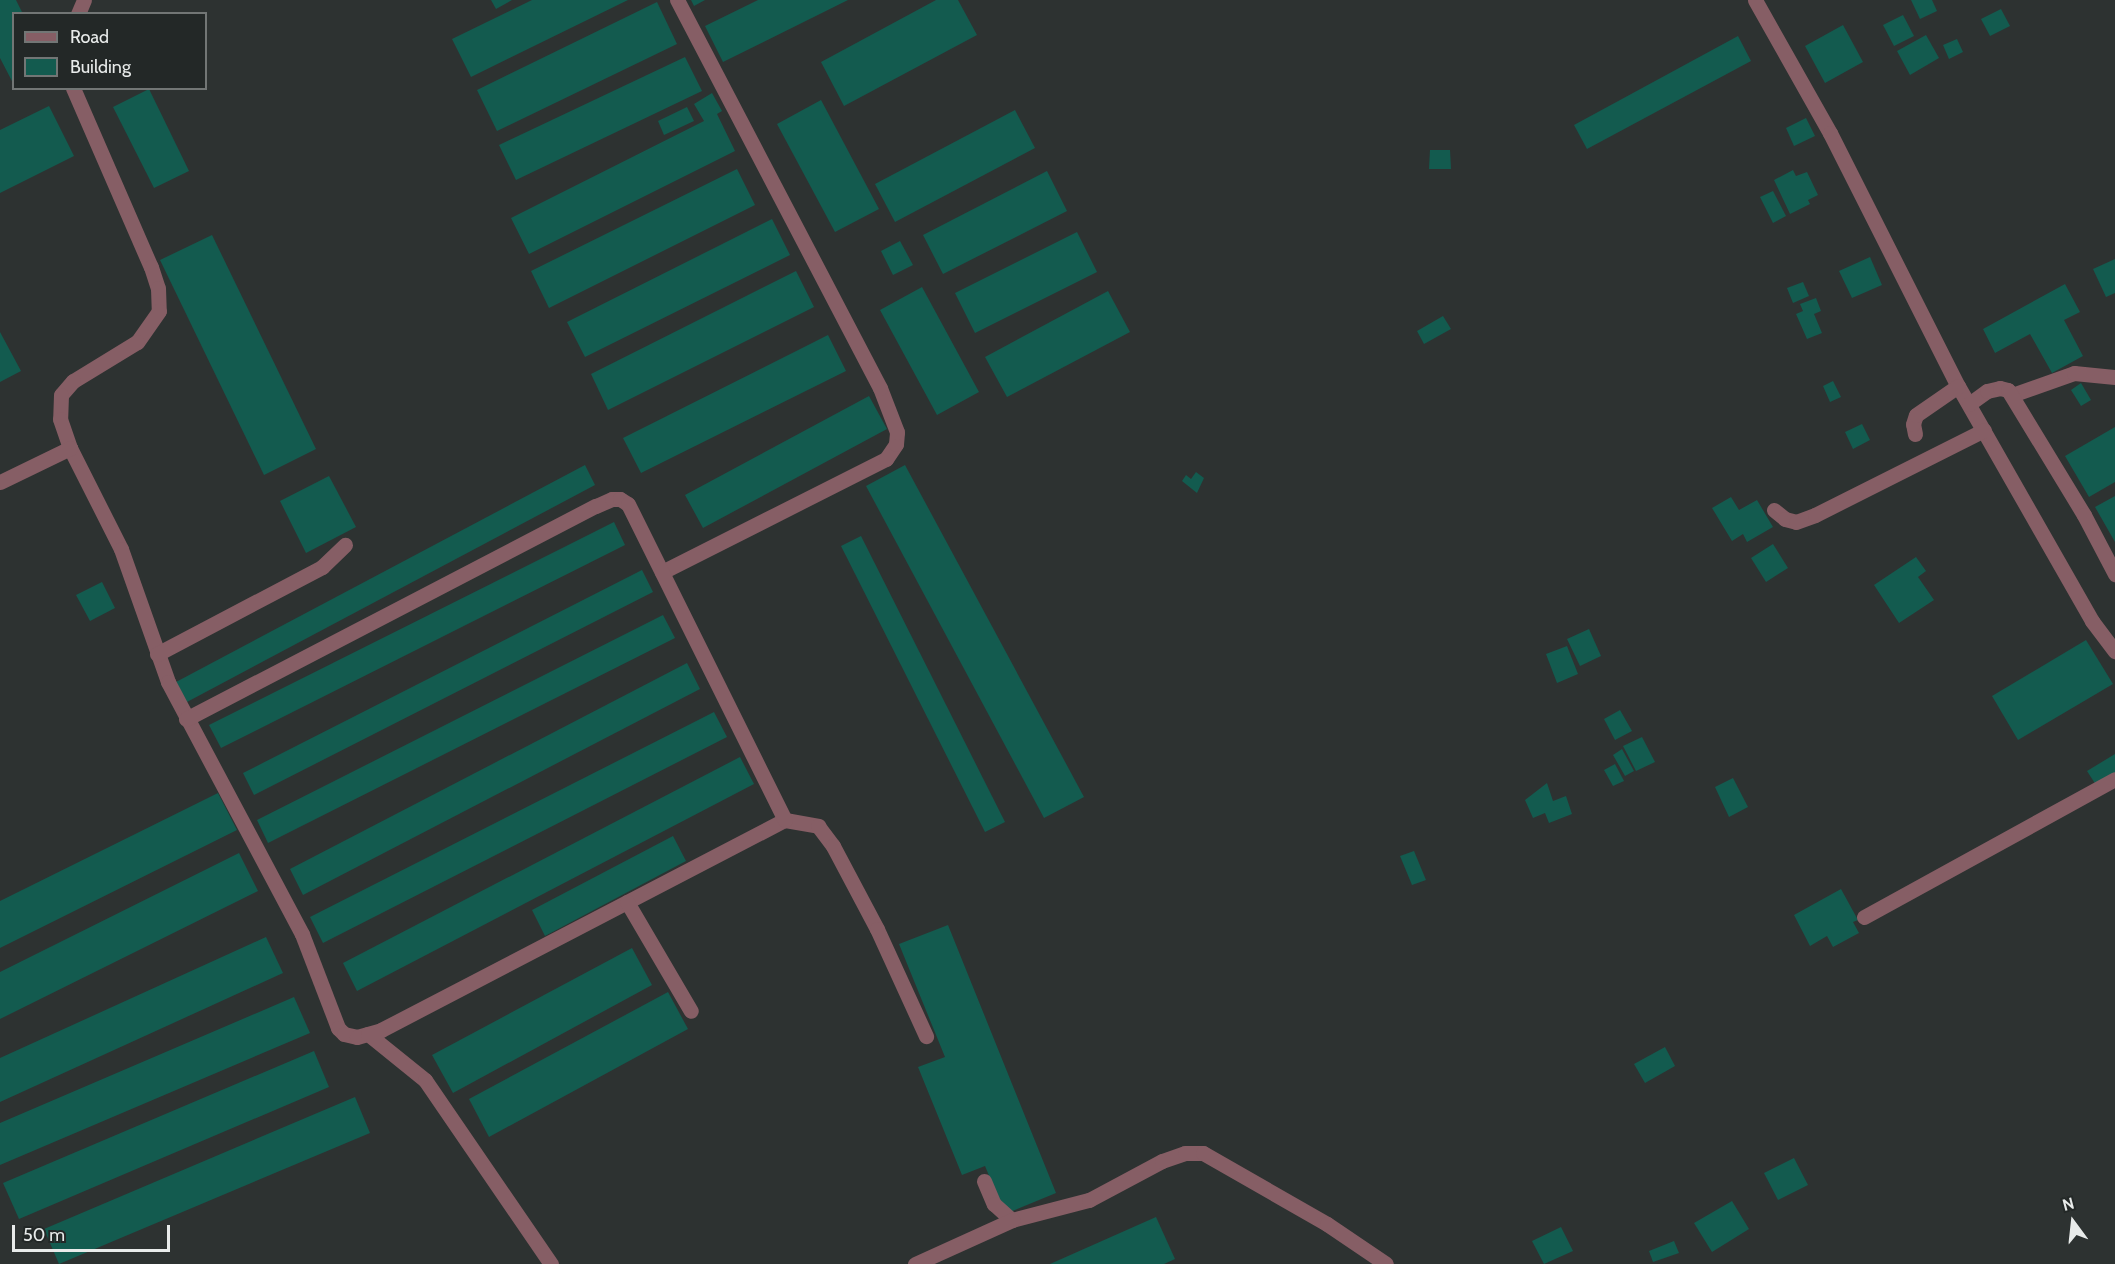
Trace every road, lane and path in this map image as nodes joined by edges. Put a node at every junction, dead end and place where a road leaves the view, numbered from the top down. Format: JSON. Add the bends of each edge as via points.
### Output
{"nodes":[{"id":1,"x":677,"y":0,"type":"edge"},
{"id":2,"x":1755,"y":0,"type":"edge"},
{"id":3,"x":74,"y":90,"type":"edge"},
{"id":4,"x":2115,"y":377,"type":"edge"},
{"id":5,"x":1958,"y":386,"type":"junction"},
{"id":6,"x":2012,"y":395,"type":"junction"},
{"id":7,"x":1969,"y":404,"type":"junction"},
{"id":8,"x":1984,"y":430,"type":"junction"},
{"id":9,"x":1915,"y":434,"type":"dead end"},
{"id":10,"x":70,"y":448,"type":"junction"},
{"id":11,"x":0,"y":482,"type":"edge"},
{"id":12,"x":1774,"y":510,"type":"dead end"},
{"id":13,"x":345,"y":545,"type":"dead end"},
{"id":14,"x":662,"y":572,"type":"junction"},
{"id":15,"x":2115,"y":574,"type":"edge"},
{"id":16,"x":2115,"y":651,"type":"edge"},
{"id":17,"x":157,"y":654,"type":"junction"},
{"id":18,"x":186,"y":719,"type":"junction"},
{"id":19,"x":2115,"y":779,"type":"edge"},
{"id":20,"x":785,"y":820,"type":"junction"},
{"id":21,"x":627,"y":902,"type":"junction"},
{"id":22,"x":1864,"y":917,"type":"dead end"},
{"id":23,"x":691,"y":1011,"type":"dead end"},
{"id":24,"x":368,"y":1034,"type":"junction"},
{"id":25,"x":926,"y":1036,"type":"dead end"},
{"id":26,"x":984,"y":1181,"type":"dead end"},
{"id":27,"x":1012,"y":1220,"type":"junction"},
{"id":28,"x":551,"y":1264,"type":"edge"},
{"id":29,"x":915,"y":1264,"type":"edge"},
{"id":30,"x":1386,"y":1264,"type":"edge"}],
"edges":[{"from":1,"to":14,"type":"street","via":[[875,378],[897,432],[896,444],[886,459]]},
{"from":2,"to":5,"type":"street","via":[[1830,133]]},
{"from":3,"to":10,"type":"street","via":[[151,267],[158,288],[159,311],[137,342],[73,381],[61,395],[60,419]]},
{"from":4,"to":6,"type":"street","via":[[2074,373]]},
{"from":5,"to":7,"type":"street"},
{"from":5,"to":9,"type":"street","via":[[1916,415]]},
{"from":6,"to":7,"type":"street","via":[[2000,388],[1987,391]]},
{"from":6,"to":15,"type":"street"},
{"from":7,"to":8,"type":"street"},
{"from":8,"to":12,"type":"street","via":[[1815,515],[1796,522]]},
{"from":8,"to":16,"type":"street","via":[[2092,621]]},
{"from":10,"to":11,"type":"street"},
{"from":10,"to":17,"type":"street","via":[[121,549]]},
{"from":13,"to":17,"type":"street","via":[[322,567]]},
{"from":14,"to":18,"type":"street","via":[[628,504],[612,499]]},
{"from":14,"to":20,"type":"street"},
{"from":17,"to":18,"type":"street"},
{"from":18,"to":24,"type":"street","via":[[302,934],[338,1028],[357,1037]]},
{"from":19,"to":22,"type":"street"},
{"from":20,"to":21,"type":"street"},
{"from":20,"to":25,"type":"street","via":[[818,826],[833,846],[877,929]]},
{"from":21,"to":23,"type":"street"},
{"from":21,"to":24,"type":"street"},
{"from":24,"to":28,"type":"street","via":[[425,1080]]},
{"from":26,"to":27,"type":"street","via":[[994,1204]]},
{"from":27,"to":29,"type":"street"},
{"from":27,"to":30,"type":"street","via":[[1089,1200],[1162,1161],[1185,1153],[1203,1153],[1327,1224]]}]}
